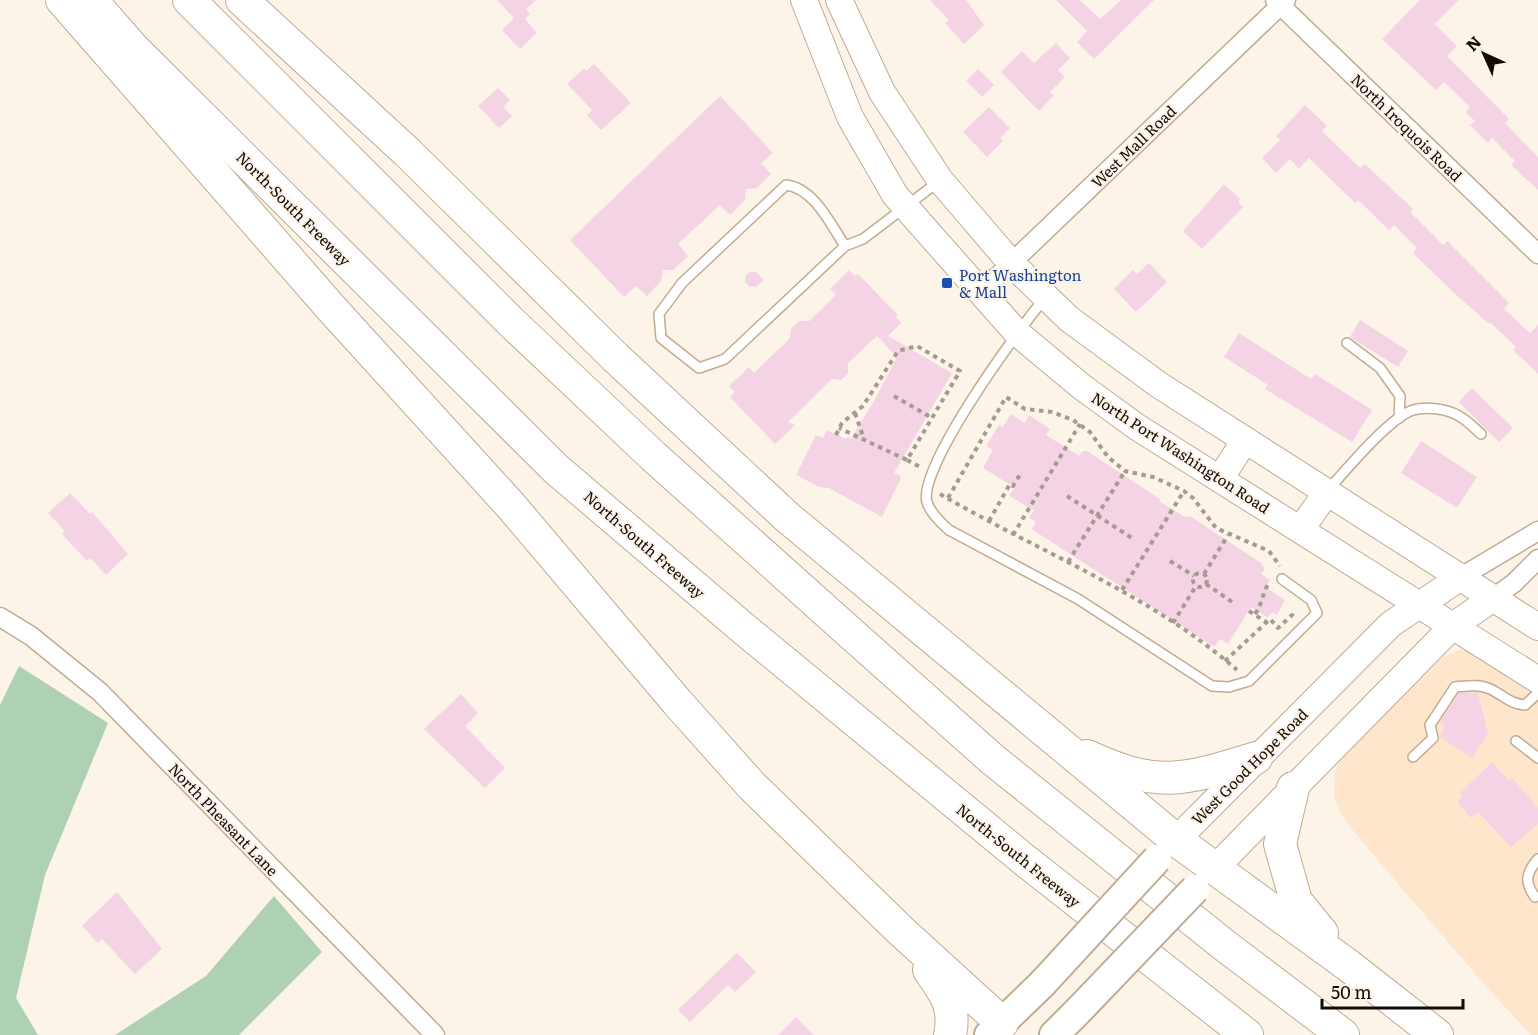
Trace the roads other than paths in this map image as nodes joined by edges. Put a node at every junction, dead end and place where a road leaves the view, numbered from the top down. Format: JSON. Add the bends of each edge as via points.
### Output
{"nodes":[{"id":1,"x":62,"y":0,"type":"edge"},
{"id":2,"x":91,"y":0,"type":"edge"},
{"id":3,"x":189,"y":0,"type":"edge"},
{"id":4,"x":242,"y":0,"type":"edge"},
{"id":5,"x":804,"y":0,"type":"edge"},
{"id":6,"x":839,"y":0,"type":"edge"},
{"id":7,"x":1281,"y":2,"type":"edge"},
{"id":8,"x":940,"y":180,"type":"junction"},
{"id":9,"x":906,"y":207,"type":"junction"},
{"id":10,"x":845,"y":246,"type":"junction"},
{"id":11,"x":1538,"y":254,"type":"edge"},
{"id":12,"x":1011,"y":263,"type":"junction"},
{"id":13,"x":980,"y":293,"type":"junction"},
{"id":14,"x":1046,"y":297,"type":"junction"},
{"id":15,"x":1016,"y":332,"type":"junction"},
{"id":16,"x":1347,"y":342,"type":"dead end"},
{"id":17,"x":1399,"y":418,"type":"junction"},
{"id":18,"x":1481,"y":434,"type":"dead end"},
{"id":19,"x":1245,"y":440,"type":"junction"},
{"id":20,"x":1220,"y":479,"type":"junction"},
{"id":21,"x":1327,"y":492,"type":"junction"},
{"id":22,"x":1301,"y":529,"type":"junction"},
{"id":23,"x":1538,"y":531,"type":"edge"},
{"id":24,"x":1538,"y":559,"type":"edge"},
{"id":25,"x":1461,"y":577,"type":"junction"},
{"id":26,"x":1282,"y":579,"type":"dead end"},
{"id":27,"x":1493,"y":598,"type":"junction"},
{"id":28,"x":1418,"y":604,"type":"junction"},
{"id":29,"x":0,"y":617,"type":"edge"},
{"id":30,"x":1453,"y":627,"type":"junction"},
{"id":31,"x":1538,"y":627,"type":"edge"},
{"id":32,"x":1538,"y":680,"type":"edge"},
{"id":33,"x":1538,"y":693,"type":"edge"},
{"id":34,"x":1516,"y":741,"type":"dead end"},
{"id":35,"x":1058,"y":743,"type":"junction"},
{"id":36,"x":1413,"y":757,"type":"dead end"},
{"id":37,"x":1256,"y":758,"type":"junction"},
{"id":38,"x":1538,"y":758,"type":"edge"},
{"id":39,"x":1293,"y":788,"type":"junction"},
{"id":40,"x":1166,"y":850,"type":"junction"},
{"id":41,"x":1538,"y":859,"type":"edge"},
{"id":42,"x":1205,"y":879,"type":"junction"},
{"id":43,"x":1534,"y":897,"type":"dead end"},
{"id":44,"x":900,"y":930,"type":"junction"},
{"id":45,"x":1349,"y":966,"type":"junction"},
{"id":46,"x":1002,"y":1031,"type":"edge"},
{"id":47,"x":435,"y":1035,"type":"edge"},
{"id":48,"x":950,"y":1035,"type":"edge"},
{"id":49,"x":1054,"y":1035,"type":"edge"},
{"id":50,"x":1247,"y":1035,"type":"edge"},
{"id":51,"x":1342,"y":1035,"type":"edge"},
{"id":52,"x":1437,"y":1035,"type":"edge"}],
"edges":[{"from":1,"to":44,"type":"highway","via":[[332,309],[512,507],[752,786]]},
{"from":2,"to":50,"type":"highway","name":"North-South Freeway","via":[[133,48],[556,469],[1013,851]]},
{"from":3,"to":51,"type":"highway","via":[[510,321],[653,456],[1001,766]]},
{"from":4,"to":35,"type":"highway","via":[[406,152],[711,448],[787,517]]},
{"from":5,"to":9,"type":"main road","name":"North Port Washington Road","via":[[850,117]]},
{"from":6,"to":8,"type":"main road","via":[[882,92]]},
{"from":7,"to":11,"type":"street","name":"North Iroquois Road"},
{"from":7,"to":12,"type":"street","name":"West Mall Road"},
{"from":8,"to":9,"type":"lane"},
{"from":8,"to":12,"type":"main road"},
{"from":9,"to":10,"type":"lane","via":[[863,239]]},
{"from":9,"to":13,"type":"main road","name":"North Port Washington Road"},
{"from":10,"to":10,"type":"lane","via":[[725,359],[699,368],[661,338],[659,314],[682,283],[786,185],[797,186],[812,199]]},
{"from":12,"to":13,"type":"street","name":"West Mall Road"},
{"from":12,"to":14,"type":"main road"},
{"from":13,"to":15,"type":"main road","name":"North Port Washington Road"},
{"from":14,"to":15,"type":"lane"},
{"from":14,"to":19,"type":"main road","via":[[1069,319],[1159,386]]},
{"from":15,"to":20,"type":"main road","name":"North Port Washington Road","via":[[1137,427]]},
{"from":15,"to":26,"type":"lane","via":[[943,449],[927,486],[926,501],[939,521],[949,530],[1078,598],[1212,686],[1229,687],[1249,681],[1317,613],[1311,600]]},
{"from":16,"to":17,"type":"lane","via":[[1380,368],[1400,396]]},
{"from":17,"to":18,"type":"lane","via":[[1413,410],[1432,409],[1458,415]]},
{"from":17,"to":21,"type":"lane"},
{"from":19,"to":20,"type":"main road"},
{"from":19,"to":21,"type":"main road"},
{"from":20,"to":22,"type":"main road","name":"North Port Washington Road"},
{"from":21,"to":22,"type":"main road"},
{"from":21,"to":25,"type":"main road"},
{"from":22,"to":28,"type":"main road","name":"North Port Washington Road"},
{"from":23,"to":25,"type":"street","name":"West Good Hope Road"},
{"from":24,"to":27,"type":"street"},
{"from":25,"to":27,"type":"main road"},
{"from":25,"to":28,"type":"main road","name":"West Good Hope Road"},
{"from":27,"to":30,"type":"main road"},
{"from":27,"to":31,"type":"main road"},
{"from":28,"to":30,"type":"main road","name":"North Port Washington Road"},
{"from":28,"to":37,"type":"main road","name":"West Good Hope Road","via":[[1370,644]]},
{"from":29,"to":47,"type":"street","name":"North Pheasant Lane","via":[[31,636],[100,692]]},
{"from":30,"to":32,"type":"main road","name":"North Port Washington Road"},
{"from":30,"to":39,"type":"main road"},
{"from":33,"to":36,"type":"lane","via":[[1525,705],[1514,705],[1489,689],[1455,687],[1430,725],[1433,738]]},
{"from":34,"to":38,"type":"lane"},
{"from":35,"to":37,"type":"highway","via":[[1147,778],[1175,780]]},
{"from":35,"to":40,"type":"highway"},
{"from":37,"to":40,"type":"main road","name":"West Good Hope Road"},
{"from":39,"to":42,"type":"main road"},
{"from":39,"to":45,"type":"highway","via":[[1280,844],[1296,901]]},
{"from":40,"to":42,"type":"highway"},
{"from":40,"to":46,"type":"main road","name":"West Good Hope Road","bridge":true},
{"from":41,"to":43,"type":"lane","via":[[1528,871],[1527,886]]},
{"from":42,"to":45,"type":"highway"},
{"from":42,"to":49,"type":"main road","bridge":true},
{"from":44,"to":46,"type":"highway"},
{"from":44,"to":48,"type":"highway","via":[[946,991],[953,1012]]},
{"from":45,"to":52,"type":"highway"}]}
